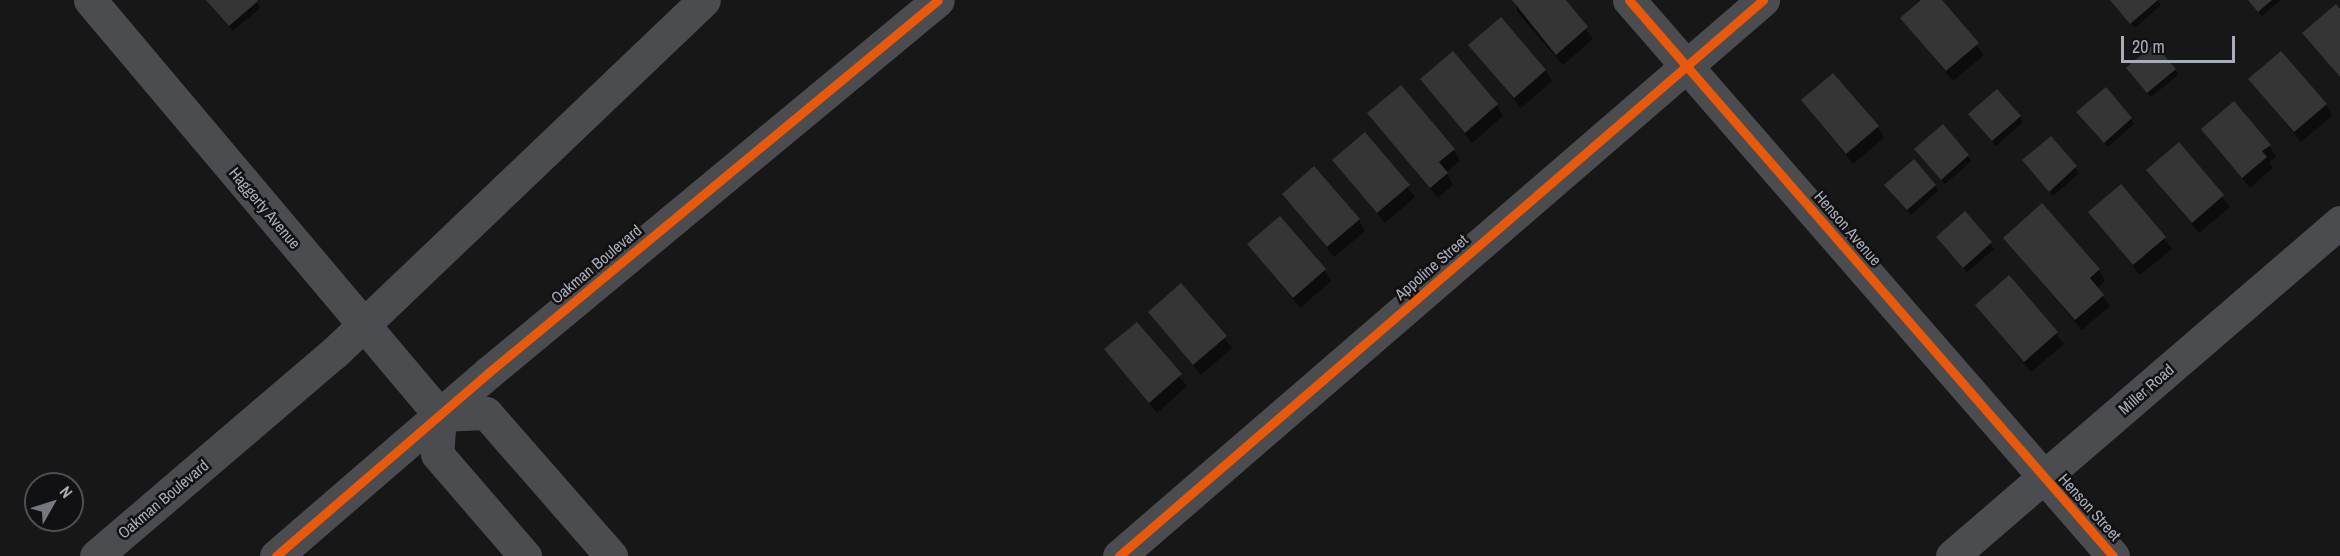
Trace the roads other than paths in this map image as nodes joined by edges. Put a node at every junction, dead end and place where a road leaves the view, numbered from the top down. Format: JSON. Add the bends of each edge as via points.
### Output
{"nodes":[{"id":1,"x":90,"y":0,"type":"edge"},
{"id":2,"x":704,"y":0,"type":"edge"},
{"id":3,"x":938,"y":0,"type":"edge"},
{"id":4,"x":1629,"y":0,"type":"edge"},
{"id":5,"x":1763,"y":0,"type":"edge"},
{"id":6,"x":1686,"y":66,"type":"junction"},
{"id":7,"x":2340,"y":222,"type":"edge"},
{"id":8,"x":364,"y":325,"type":"junction"},
{"id":9,"x":440,"y":415,"type":"junction"},
{"id":10,"x":2043,"y":477,"type":"junction"},
{"id":11,"x":96,"y":556,"type":"edge"},
{"id":12,"x":276,"y":556,"type":"edge"},
{"id":13,"x":525,"y":556,"type":"edge"},
{"id":14,"x":611,"y":556,"type":"edge"},
{"id":15,"x":1119,"y":556,"type":"edge"},
{"id":16,"x":1952,"y":556,"type":"edge"},
{"id":17,"x":2114,"y":556,"type":"edge"}],
"edges":[{"from":1,"to":8,"type":"street","name":"Haggerty Avenue"},
{"from":2,"to":8,"type":"street","name":"Oakman Boulevard"},
{"from":3,"to":9,"type":"street","name":"Oakman Boulevard"},
{"from":4,"to":6,"type":"street","name":"Henson Avenue"},
{"from":5,"to":6,"type":"street","name":"Appoline Street"},
{"from":6,"to":10,"type":"street","name":"Henson Avenue"},
{"from":6,"to":15,"type":"street","name":"Appoline Street"},
{"from":7,"to":10,"type":"street","name":"Miller Road"},
{"from":8,"to":9,"type":"street","name":"Haggerty Avenue"},
{"from":8,"to":11,"type":"street","name":"Oakman Boulevard"},
{"from":9,"to":12,"type":"street","name":"Oakman Boulevard"},
{"from":9,"to":13,"type":"street","via":[[437,454]]},
{"from":9,"to":14,"type":"street","via":[[486,413]]},
{"from":10,"to":16,"type":"street","name":"Miller Road"},
{"from":10,"to":17,"type":"street","name":"Henson Street"}]}
